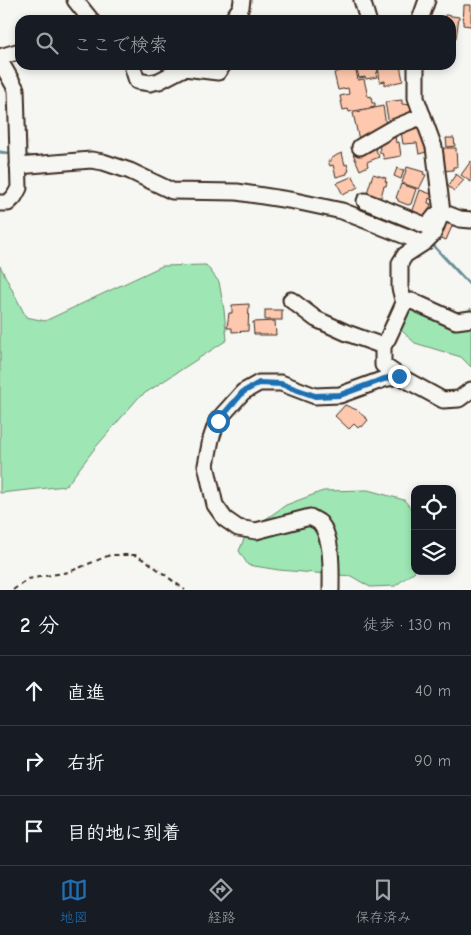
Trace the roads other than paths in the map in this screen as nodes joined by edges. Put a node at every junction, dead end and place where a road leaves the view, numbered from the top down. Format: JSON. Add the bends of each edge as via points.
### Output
{"nodes":[{"id":1,"x":75,"y":0,"type":"edge"},
{"id":2,"x":242,"y":0,"type":"edge"},
{"id":3,"x":362,"y":0,"type":"edge"},
{"id":4,"x":427,"y":0,"type":"edge"},
{"id":5,"x":87,"y":15,"type":"edge"},
{"id":6,"x":235,"y":15,"type":"edge"},
{"id":7,"x":366,"y":15,"type":"edge"},
{"id":8,"x":422,"y":15,"type":"edge"},
{"id":9,"x":15,"y":52,"type":"edge"},
{"id":10,"x":0,"y":57,"type":"edge"},
{"id":11,"x":0,"y":61,"type":"edge"},
{"id":12,"x":134,"y":70,"type":"edge"},
{"id":13,"x":180,"y":70,"type":"edge"},
{"id":14,"x":201,"y":70,"type":"edge"},
{"id":15,"x":219,"y":70,"type":"edge"},
{"id":16,"x":416,"y":70,"type":"edge"},
{"id":17,"x":423,"y":116,"type":"junction"},
{"id":18,"x":360,"y":146,"type":"dead end"},
{"id":19,"x":18,"y":159,"type":"junction"},
{"id":20,"x":365,"y":201,"type":"dead end"},
{"id":21,"x":0,"y":203,"type":"edge"},
{"id":22,"x":442,"y":214,"type":"junction"},
{"id":23,"x":471,"y":220,"type":"edge"},
{"id":24,"x":427,"y":240,"type":"junction"},
{"id":25,"x":291,"y":300,"type":"dead end"},
{"id":26,"x":404,"y":303,"type":"junction"},
{"id":27,"x":471,"y":320,"type":"edge"},
{"id":28,"x":383,"y":346,"type":"junction"},
{"id":29,"x":399,"y":376,"type":"junction"},
{"id":30,"x":471,"y":390,"type":"edge"},
{"id":31,"x":331,"y":590,"type":"edge"}],
"edges":[{"from":1,"to":5,"type":"street"},
{"from":2,"to":6,"type":"street"},
{"from":3,"to":7,"type":"street"},
{"from":4,"to":8,"type":"street"},
{"from":9,"to":10,"type":"street"},
{"from":11,"to":19,"type":"street","via":[[16,89]]},
{"from":12,"to":13,"type":"street","via":[[137,81],[150,82]]},
{"from":14,"to":15,"type":"street"},
{"from":16,"to":17,"type":"street","via":[[416,98]]},
{"from":17,"to":18,"type":"street"},
{"from":17,"to":22,"type":"street","via":[[434,147]]},
{"from":19,"to":21,"type":"street","via":[[19,188],[8,204]]},
{"from":19,"to":24,"type":"street","via":[[102,162],[172,191],[236,192],[295,201],[342,211]]},
{"from":20,"to":22,"type":"street","via":[[427,226],[436,215]]},
{"from":22,"to":23,"type":"street"},
{"from":22,"to":24,"type":"street"},
{"from":24,"to":26,"type":"street","via":[[400,263]]},
{"from":25,"to":28,"type":"street","via":[[316,318]]},
{"from":26,"to":27,"type":"street","via":[[412,301],[456,321]]},
{"from":26,"to":28,"type":"street"},
{"from":28,"to":29,"type":"street","via":[[383,365]]},
{"from":29,"to":30,"type":"street","via":[[443,400],[459,399]]},
{"from":29,"to":31,"type":"street","via":[[340,395],[315,396],[281,384],[259,383],[243,392],[229,406],[210,439],[206,465],[215,505],[225,519],[238,528],[256,531],[310,517],[320,522],[327,535]]}]}
